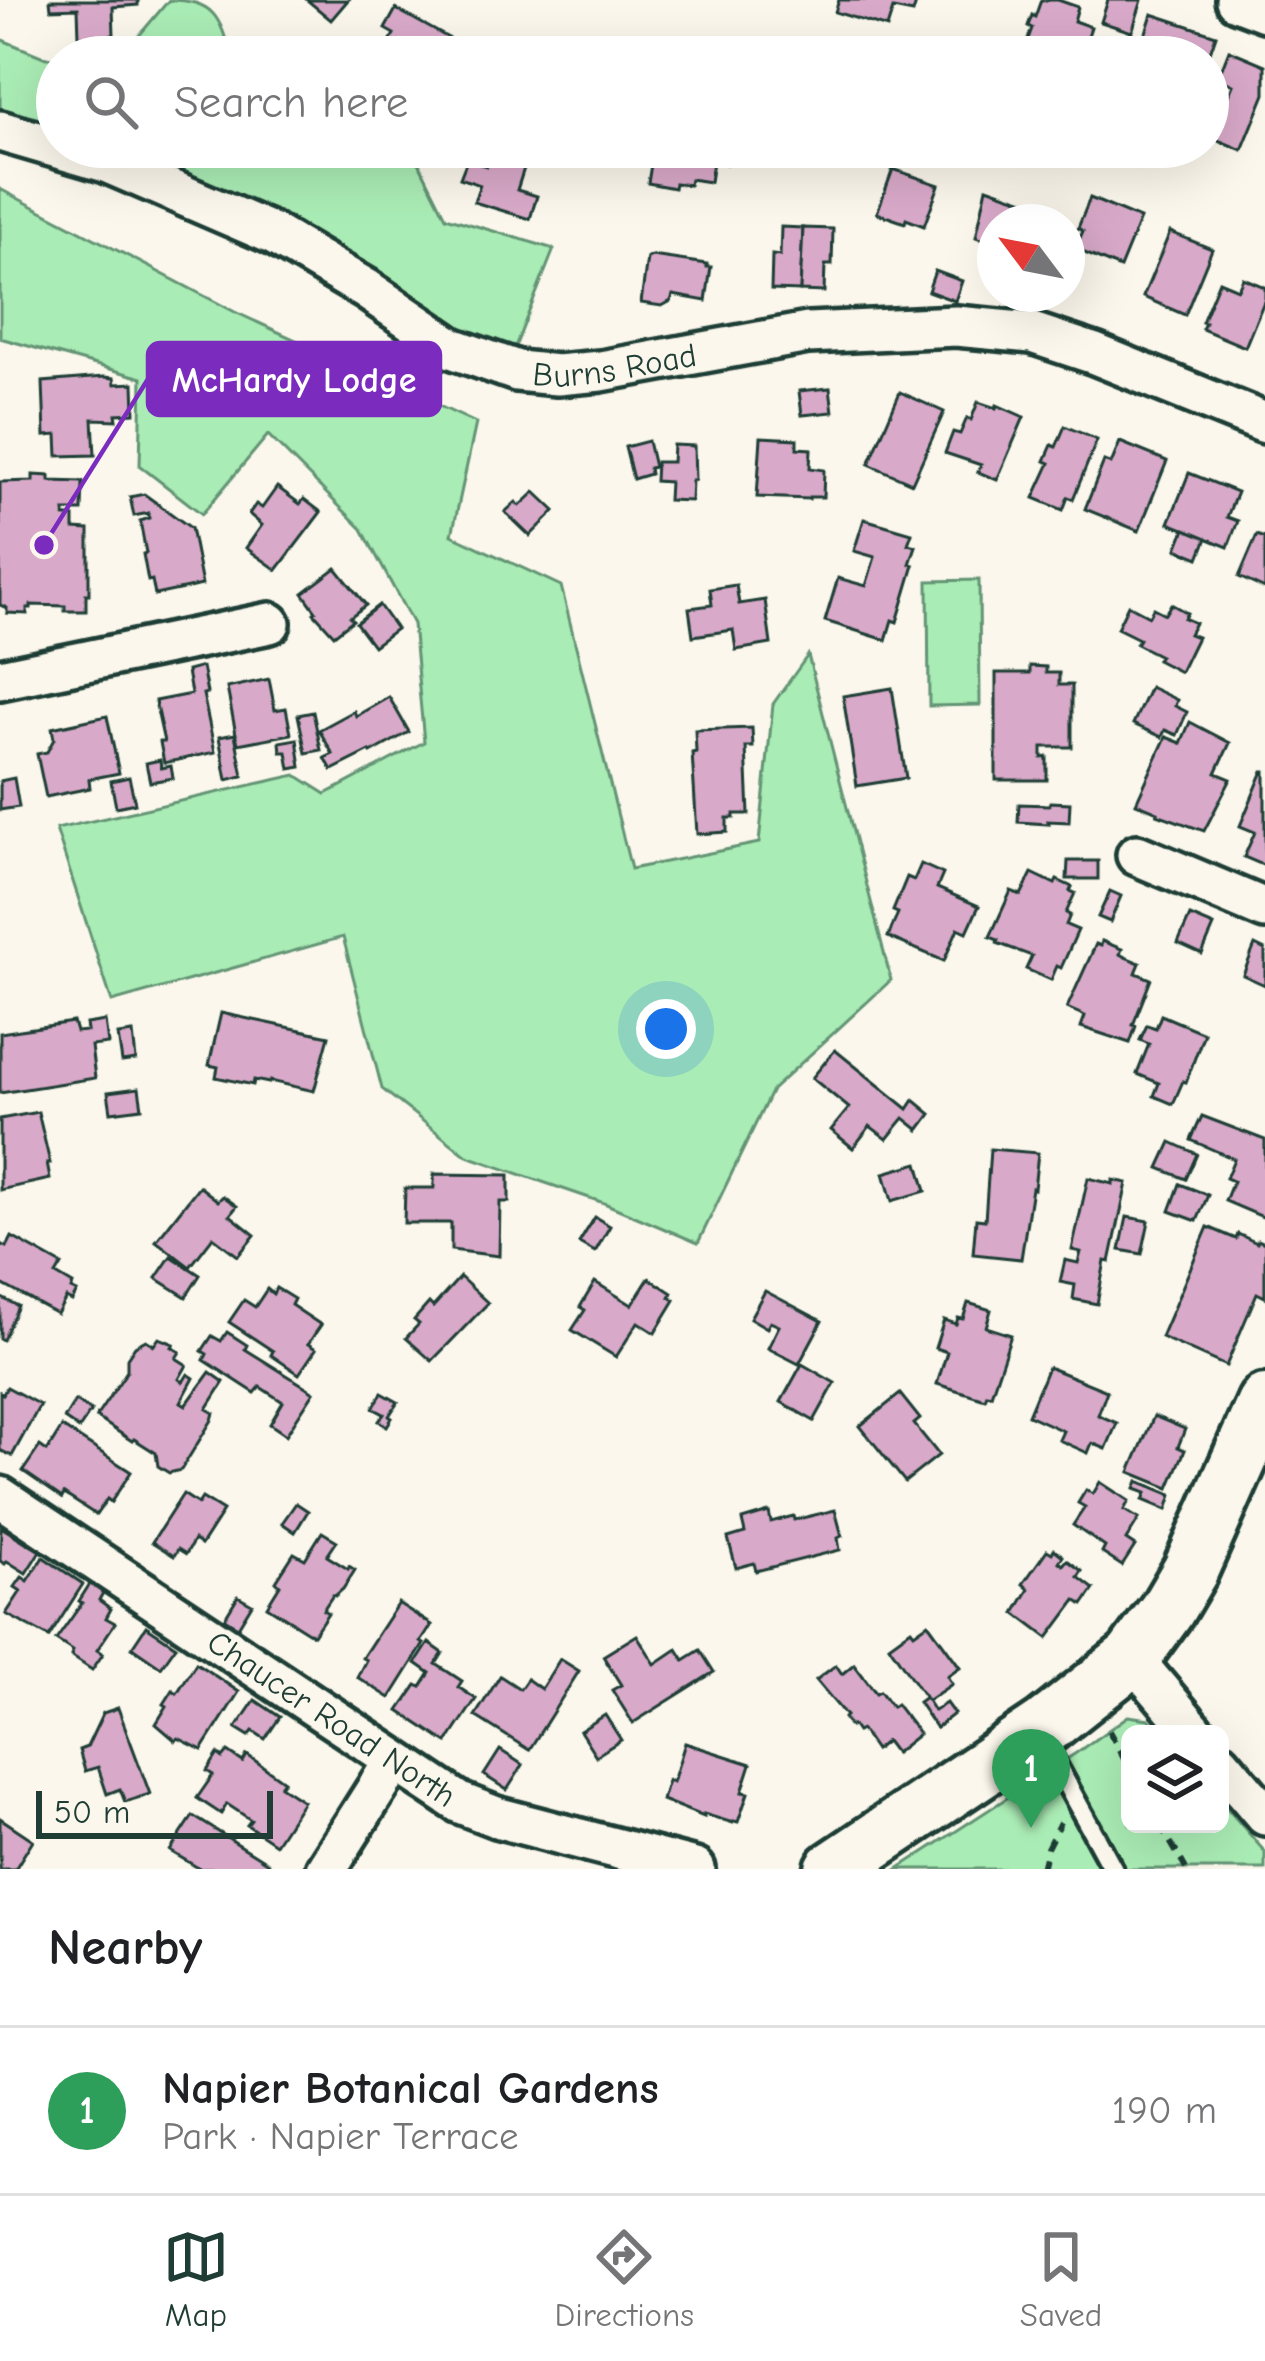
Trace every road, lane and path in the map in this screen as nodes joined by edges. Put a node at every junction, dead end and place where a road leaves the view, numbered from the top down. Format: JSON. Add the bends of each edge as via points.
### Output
{"nodes":[{"id":1,"x":1236,"y":0,"type":"edge"},
{"id":2,"x":1265,"y":10,"type":"edge"},
{"id":3,"x":0,"y":131,"type":"edge"},
{"id":4,"x":36,"y":141,"type":"edge"},
{"id":5,"x":122,"y":168,"type":"edge"},
{"id":6,"x":1265,"y":423,"type":"edge"},
{"id":7,"x":270,"y":623,"type":"dead end"},
{"id":8,"x":0,"y":679,"type":"edge"},
{"id":9,"x":1137,"y":855,"type":"dead end"},
{"id":10,"x":1265,"y":910,"type":"edge"},
{"id":11,"x":1265,"y":1402,"type":"edge"},
{"id":12,"x":0,"y":1497,"type":"edge"},
{"id":13,"x":1132,"y":1658,"type":"junction"},
{"id":14,"x":1188,"y":1725,"type":"edge"},
{"id":15,"x":1108,"y":1730,"type":"dead end"},
{"id":16,"x":1038,"y":1731,"type":"junction"},
{"id":17,"x":1121,"y":1754,"type":"edge"},
{"id":18,"x":394,"y":1760,"type":"junction"},
{"id":19,"x":1229,"y":1773,"type":"edge"},
{"id":20,"x":1076,"y":1798,"type":"junction"},
{"id":21,"x":1265,"y":1815,"type":"edge"},
{"id":22,"x":1165,"y":1833,"type":"edge"},
{"id":23,"x":326,"y":1869,"type":"edge"},
{"id":24,"x":694,"y":1869,"type":"edge"},
{"id":25,"x":833,"y":1869,"type":"edge"},
{"id":26,"x":1042,"y":1869,"type":"edge"},
{"id":27,"x":1113,"y":1869,"type":"edge"},
{"id":28,"x":1186,"y":1869,"type":"edge"}],
"edges":[{"from":1,"to":2,"type":"street"},
{"from":3,"to":4,"type":"street","name":"Burns Road"},
{"from":5,"to":6,"type":"street","name":"Burns Road","via":[[272,234],[452,348],[517,370],[601,371],[808,333],[956,326],[1032,333]]},
{"from":7,"to":8,"type":"street"},
{"from":9,"to":10,"type":"street"},
{"from":11,"to":13,"type":"street","via":[[1190,1571]]},
{"from":12,"to":18,"type":"street","name":"Chaucer Road North"},
{"from":13,"to":14,"type":"street"},
{"from":13,"to":16,"type":"street"},
{"from":15,"to":17,"type":"path"},
{"from":16,"to":20,"type":"lane"},
{"from":16,"to":25,"type":"street"},
{"from":18,"to":23,"type":"street"},
{"from":18,"to":24,"type":"street","name":"Chaucer Road North","via":[[496,1817]]},
{"from":19,"to":21,"type":"street"},
{"from":20,"to":26,"type":"path","via":[[1054,1830]]},
{"from":20,"to":27,"type":"lane"},
{"from":22,"to":28,"type":"path"}]}
